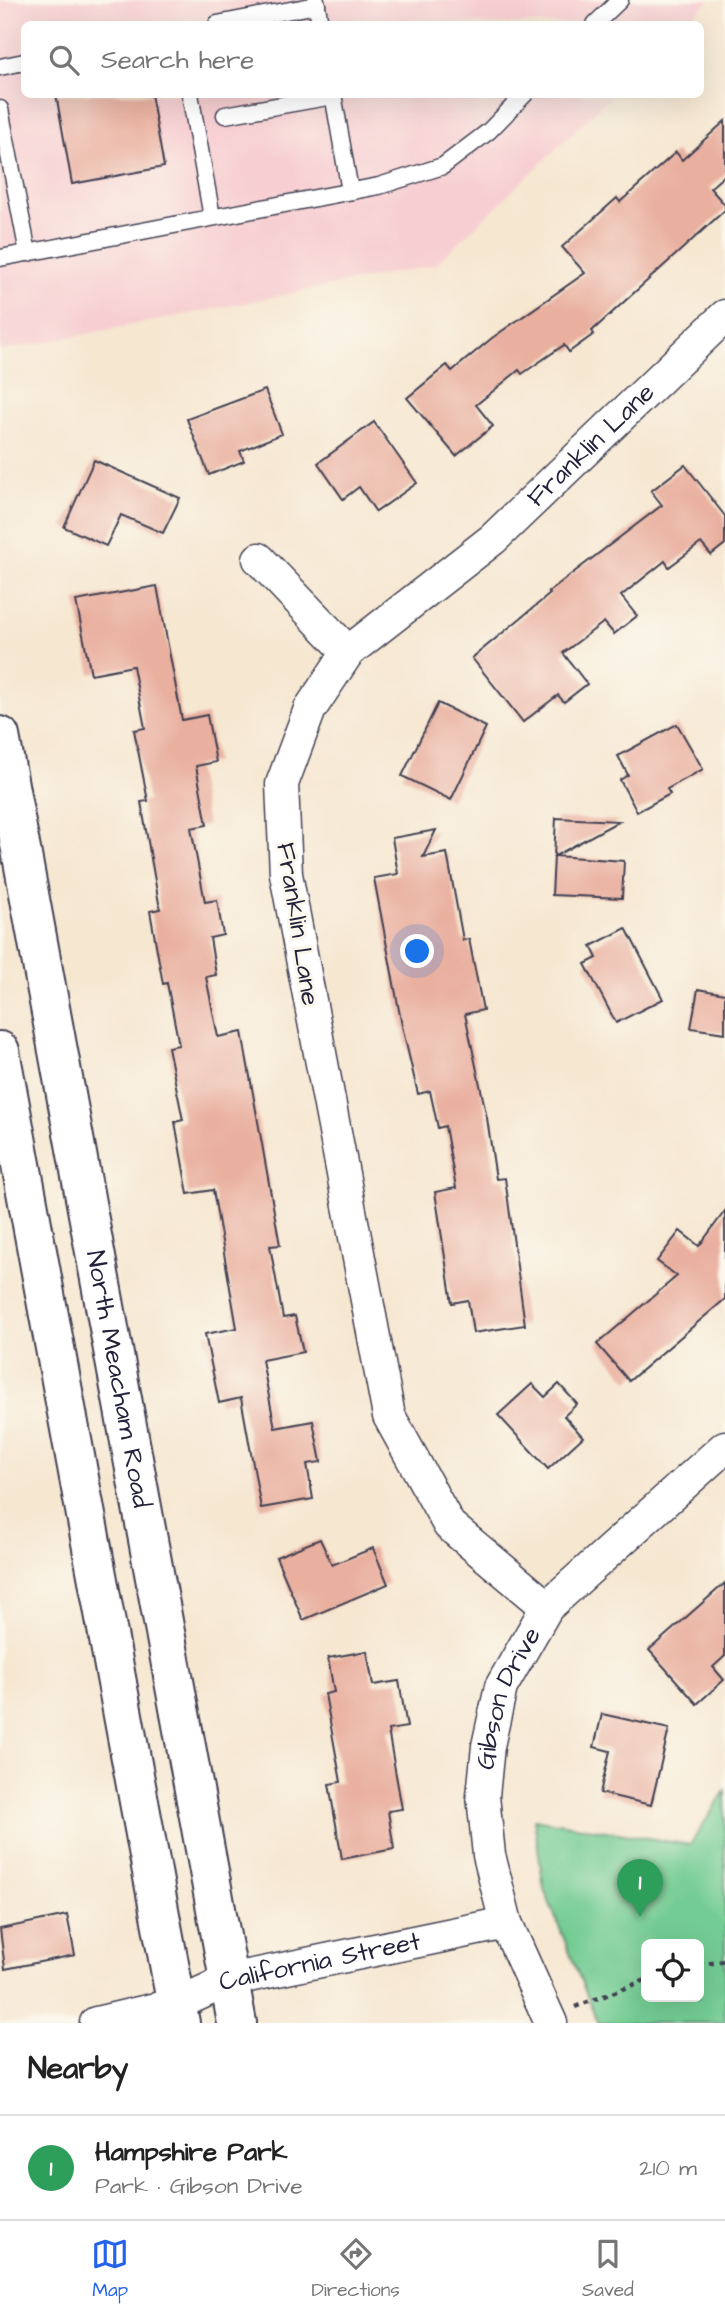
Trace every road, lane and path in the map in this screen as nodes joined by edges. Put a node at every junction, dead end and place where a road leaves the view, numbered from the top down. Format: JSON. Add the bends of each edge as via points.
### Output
{"nodes":[{"id":1,"x":620,"y":0,"type":"edge"},
{"id":2,"x":316,"y":3,"type":"edge"},
{"id":3,"x":231,"y":21,"type":"edge"},
{"id":4,"x":319,"y":21,"type":"edge"},
{"id":5,"x":598,"y":21,"type":"edge"},
{"id":6,"x":21,"y":63,"type":"edge"},
{"id":7,"x":0,"y":67,"type":"edge"},
{"id":8,"x":191,"y":98,"type":"edge"},
{"id":9,"x":318,"y":98,"type":"edge"},
{"id":10,"x":334,"y":98,"type":"edge"},
{"id":11,"x":521,"y":98,"type":"edge"},
{"id":12,"x":0,"y":109,"type":"edge"},
{"id":13,"x":225,"y":116,"type":"dead end"},
{"id":14,"x":350,"y":191,"type":"junction"},
{"id":15,"x":212,"y":217,"type":"junction"},
{"id":16,"x":28,"y":253,"type":"junction"},
{"id":17,"x":0,"y":258,"type":"edge"},
{"id":18,"x":725,"y":316,"type":"edge"},
{"id":19,"x":259,"y":559,"type":"dead end"},
{"id":20,"x":348,"y":652,"type":"junction"},
{"id":21,"x":0,"y":736,"type":"edge"},
{"id":22,"x":0,"y":1051,"type":"edge"},
{"id":23,"x":725,"y":1447,"type":"edge"},
{"id":24,"x":547,"y":1607,"type":"junction"},
{"id":25,"x":506,"y":1923,"type":"junction"},
{"id":26,"x":725,"y":1961,"type":"edge"},
{"id":27,"x":704,"y":1964,"type":"edge"},
{"id":28,"x":229,"y":1980,"type":"junction"},
{"id":29,"x":641,"y":1982,"type":"edge"},
{"id":30,"x":179,"y":2013,"type":"edge"},
{"id":31,"x":550,"y":2020,"type":"edge"},
{"id":32,"x":96,"y":2023,"type":"edge"},
{"id":33,"x":237,"y":2023,"type":"edge"}],
"edges":[{"from":1,"to":5,"type":"lane"},
{"from":2,"to":3,"type":"lane"},
{"from":2,"to":4,"type":"lane"},
{"from":6,"to":7,"type":"lane"},
{"from":8,"to":15,"type":"lane"},
{"from":9,"to":13,"type":"lane"},
{"from":10,"to":14,"type":"lane"},
{"from":11,"to":14,"type":"lane","via":[[489,131],[443,166]]},
{"from":12,"to":16,"type":"lane"},
{"from":14,"to":15,"type":"lane"},
{"from":15,"to":16,"type":"lane"},
{"from":16,"to":17,"type":"lane"},
{"from":18,"to":20,"type":"street","name":"Franklin Lane","via":[[493,539]]},
{"from":19,"to":20,"type":"street"},
{"from":20,"to":24,"type":"street","name":"Franklin Lane","via":[[310,709],[282,783],[286,874],[388,1416],[449,1525]]},
{"from":21,"to":28,"type":"main road","name":"North Meacham Road"},
{"from":22,"to":30,"type":"main road","name":"North Meacham Road"},
{"from":23,"to":24,"type":"street","name":"Gibson Drive"},
{"from":24,"to":25,"type":"street","name":"Gibson Drive","via":[[501,1687],[488,1746],[483,1796],[489,1855]]},
{"from":25,"to":28,"type":"street","name":"California Street"},
{"from":25,"to":31,"type":"street","name":"Gibson Drive"},
{"from":26,"to":27,"type":"path"},
{"from":28,"to":30,"type":"street","name":"California Street"},
{"from":28,"to":33,"type":"main road","name":"North Meacham Road"},
{"from":29,"to":31,"type":"path"},
{"from":30,"to":32,"type":"street","name":"California Street"}]}
